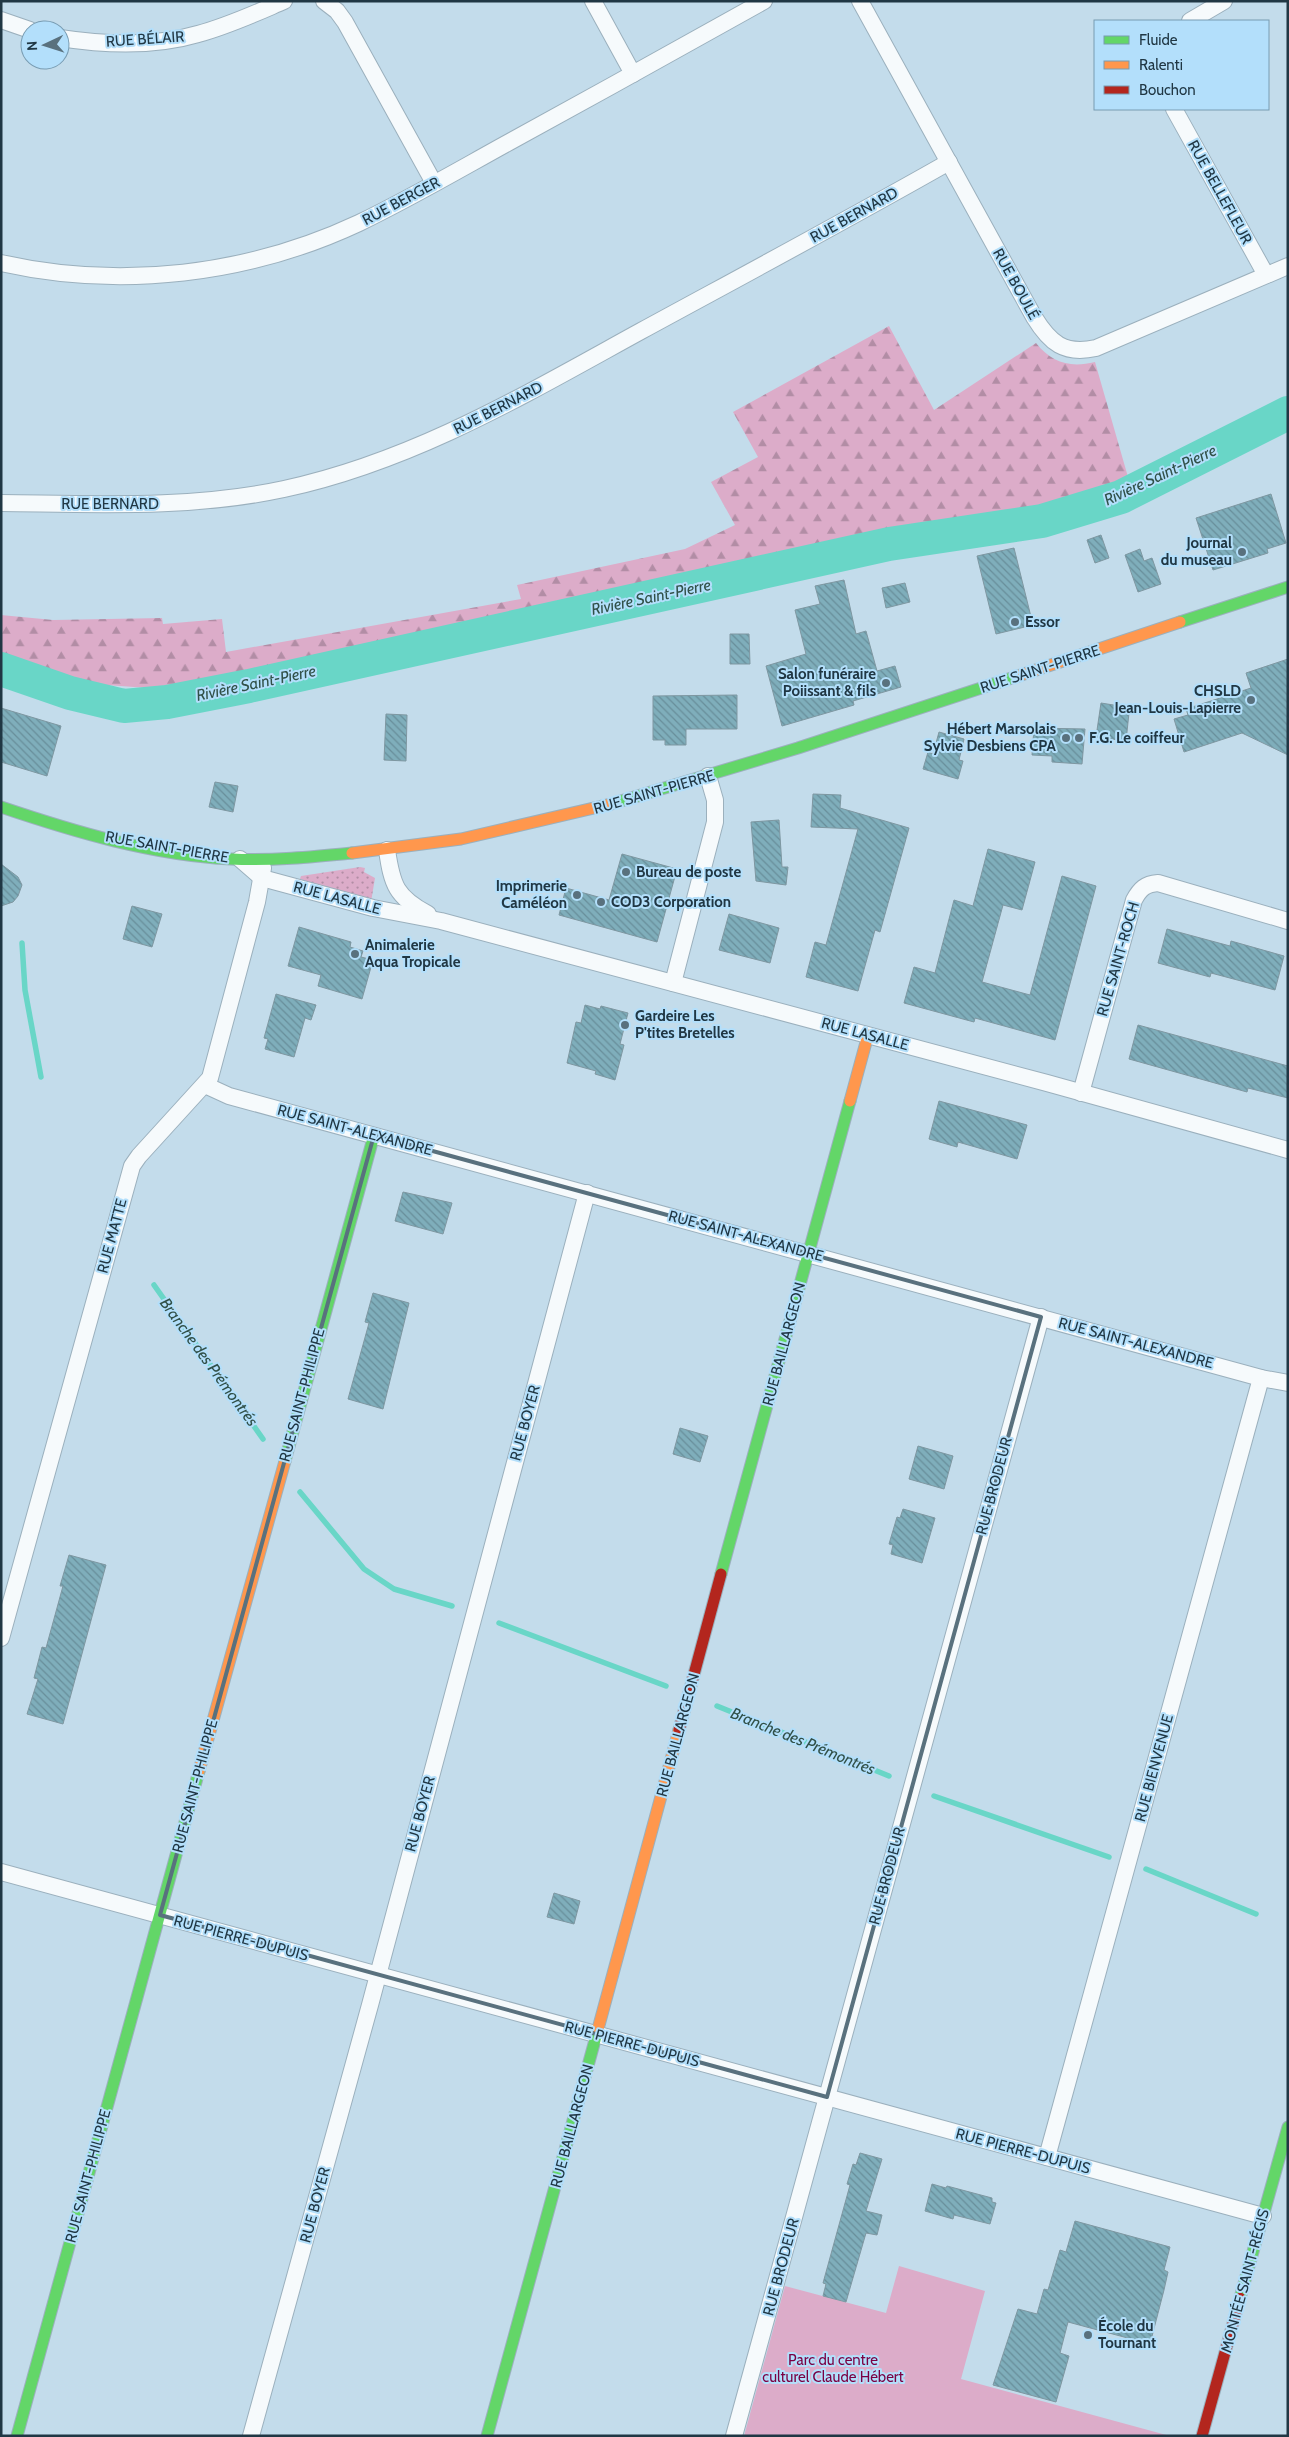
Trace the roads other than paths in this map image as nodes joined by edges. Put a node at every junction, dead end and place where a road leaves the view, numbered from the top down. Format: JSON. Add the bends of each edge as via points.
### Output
{"nodes":[{"id":1,"x":284,"y":1,"type":"edge"},
{"id":2,"x":324,"y":1,"type":"edge"},
{"id":3,"x":593,"y":1,"type":"edge"},
{"id":4,"x":764,"y":1,"type":"edge"},
{"id":5,"x":860,"y":1,"type":"edge"},
{"id":6,"x":1224,"y":1,"type":"edge"},
{"id":7,"x":1,"y":20,"type":"edge"},
{"id":8,"x":1192,"y":20,"type":"edge"},
{"id":9,"x":20,"y":27,"type":"edge"},
{"id":10,"x":70,"y":39,"type":"edge"},
{"id":11,"x":633,"y":74,"type":"junction"},
{"id":12,"x":1175,"y":110,"type":"edge"},
{"id":13,"x":949,"y":162,"type":"junction"},
{"id":14,"x":434,"y":183,"type":"junction"},
{"id":15,"x":1,"y":263,"type":"edge"},
{"id":16,"x":1288,"y":266,"type":"edge"},
{"id":17,"x":1266,"y":275,"type":"junction"},
{"id":18,"x":1,"y":503,"type":"edge"},
{"id":19,"x":1288,"y":587,"type":"edge"},
{"id":20,"x":708,"y":776,"type":"junction"},
{"id":21,"x":1,"y":807,"type":"edge"},
{"id":22,"x":387,"y":850,"type":"junction"},
{"id":23,"x":263,"y":858,"type":"junction"},
{"id":24,"x":240,"y":859,"type":"junction"},
{"id":25,"x":262,"y":878,"type":"junction"},
{"id":26,"x":1288,"y":920,"type":"edge"},
{"id":27,"x":441,"y":921,"type":"junction"},
{"id":28,"x":673,"y":983,"type":"junction"},
{"id":29,"x":868,"y":1035,"type":"junction"},
{"id":30,"x":205,"y":1085,"type":"junction"},
{"id":31,"x":1081,"y":1093,"type":"junction"},
{"id":32,"x":374,"y":1135,"type":"junction"},
{"id":33,"x":1288,"y":1150,"type":"edge"},
{"id":34,"x":587,"y":1193,"type":"junction"},
{"id":35,"x":809,"y":1253,"type":"junction"},
{"id":36,"x":1041,"y":1317,"type":"junction"},
{"id":37,"x":1261,"y":1378,"type":"junction"},
{"id":38,"x":1288,"y":1383,"type":"edge"},
{"id":39,"x":1,"y":1638,"type":"edge"},
{"id":40,"x":1,"y":1872,"type":"edge"},
{"id":41,"x":160,"y":1915,"type":"junction"},
{"id":42,"x":377,"y":1975,"type":"junction"},
{"id":43,"x":597,"y":2035,"type":"junction"},
{"id":44,"x":827,"y":2097,"type":"junction"},
{"id":45,"x":1288,"y":2127,"type":"edge"},
{"id":46,"x":1285,"y":2146,"type":"edge"},
{"id":47,"x":1047,"y":2157,"type":"junction"},
{"id":48,"x":1263,"y":2216,"type":"junction"},
{"id":49,"x":17,"y":2436,"type":"edge"},
{"id":50,"x":251,"y":2436,"type":"edge"},
{"id":51,"x":487,"y":2436,"type":"edge"},
{"id":52,"x":734,"y":2436,"type":"edge"},
{"id":53,"x":1202,"y":2436,"type":"edge"}],
"edges":[{"from":1,"to":10,"type":"street","name":"RUE BÉLAIR","via":[[219,28],[172,39],[124,43]]},
{"from":2,"to":14,"type":"street","via":[[345,22]]},
{"from":3,"to":11,"type":"street"},
{"from":4,"to":11,"type":"street","name":"RUE BERGER"},
{"from":5,"to":13,"type":"street","name":"RUE BOULÉ"},
{"from":6,"to":8,"type":"street"},
{"from":7,"to":9,"type":"street"},
{"from":11,"to":14,"type":"street","name":"RUE BERGER"},
{"from":12,"to":17,"type":"street","name":"RUE BELLEFLEUR"},
{"from":13,"to":17,"type":"street","name":"RUE BOULÉ","via":[[1042,331],[1050,340],[1068,349],[1085,351],[1105,345]]},
{"from":13,"to":18,"type":"street","name":"RUE BERNARD","via":[[474,422],[377,463],[286,488],[203,501],[132,505]]},
{"from":14,"to":15,"type":"street","name":"RUE BERGER","via":[[325,237],[273,255],[221,267],[173,274],[112,276],[66,274]]},
{"from":16,"to":17,"type":"street","name":"RUE BOULÉ"},
{"from":19,"to":20,"type":"street","name":"RUE SAINT-PIERRE"},
{"from":20,"to":22,"type":"street","name":"RUE SAINT-PIERRE","via":[[566,816]]},
{"from":20,"to":28,"type":"street","via":[[715,800],[715,822]]},
{"from":21,"to":24,"type":"street","name":"RUE SAINT-PIERRE","via":[[145,846],[198,856]]},
{"from":22,"to":23,"type":"street","name":"RUE SAINT-PIERRE"},
{"from":22,"to":27,"type":"street","name":"RUE LASALLE","via":[[391,878],[397,890],[413,906]]},
{"from":23,"to":24,"type":"street","name":"RUE SAINT-PIERRE"},
{"from":23,"to":25,"type":"street","name":"RUE MATTE"},
{"from":24,"to":25,"type":"street","name":"RUE LASALLE"},
{"from":25,"to":27,"type":"street","name":"RUE LASALLE","via":[[372,908]]},
{"from":25,"to":30,"type":"street","name":"RUE MATTE","via":[[214,1068]]},
{"from":26,"to":31,"type":"street","name":"RUE SAINT-ROCH","via":[[1158,883],[1142,887],[1134,900]]},
{"from":27,"to":28,"type":"street","name":"RUE LASALLE"},
{"from":28,"to":29,"type":"street","name":"RUE LASALLE"},
{"from":29,"to":31,"type":"street","name":"RUE LASALLE"},
{"from":29,"to":35,"type":"street","name":"RUE BAILLARGEON"},
{"from":30,"to":32,"type":"street","name":"RUE SAINT-ALEXANDRE","via":[[229,1096]]},
{"from":30,"to":39,"type":"street","name":"RUE MATTE","via":[[132,1166]]},
{"from":31,"to":33,"type":"street","name":"RUE LASALLE"},
{"from":32,"to":34,"type":"street","name":"RUE SAINT-ALEXANDRE"},
{"from":32,"to":41,"type":"street","name":"RUE SAINT-PHILIPPE"},
{"from":34,"to":35,"type":"street","name":"RUE SAINT-ALEXANDRE"},
{"from":34,"to":42,"type":"street","name":"RUE BOYER"},
{"from":35,"to":36,"type":"street","name":"RUE SAINT-ALEXANDRE"},
{"from":35,"to":43,"type":"street","name":"RUE BAILLARGEON"},
{"from":36,"to":37,"type":"street","name":"RUE SAINT-ALEXANDRE"},
{"from":36,"to":44,"type":"street","name":"RUE BRODEUR"},
{"from":37,"to":38,"type":"street","name":"RUE SAINT-ALEXANDRE"},
{"from":37,"to":47,"type":"street","name":"RUE BIENVENUE"},
{"from":40,"to":41,"type":"street","name":"RUE PIERRE-DUPUIS"},
{"from":41,"to":42,"type":"street","name":"RUE PIERRE-DUPUIS"},
{"from":41,"to":49,"type":"street","name":"RUE SAINT-PHILIPPE"},
{"from":42,"to":43,"type":"street","name":"RUE PIERRE-DUPUIS"},
{"from":42,"to":50,"type":"street","name":"RUE BOYER"},
{"from":43,"to":44,"type":"street","name":"RUE PIERRE-DUPUIS"},
{"from":43,"to":51,"type":"street","name":"RUE BAILLARGEON"},
{"from":44,"to":47,"type":"street","name":"RUE PIERRE-DUPUIS"},
{"from":44,"to":52,"type":"street","name":"RUE BRODEUR"},
{"from":45,"to":46,"type":"street","name":"MONTÉE SAINT-RÉGIS"},
{"from":46,"to":48,"type":"street","name":"MONTÉE SAINT-RÉGIS"},
{"from":47,"to":48,"type":"street","name":"RUE PIERRE-DUPUIS"},
{"from":48,"to":53,"type":"street","name":"MONTÉE SAINT-RÉGIS"}]}
